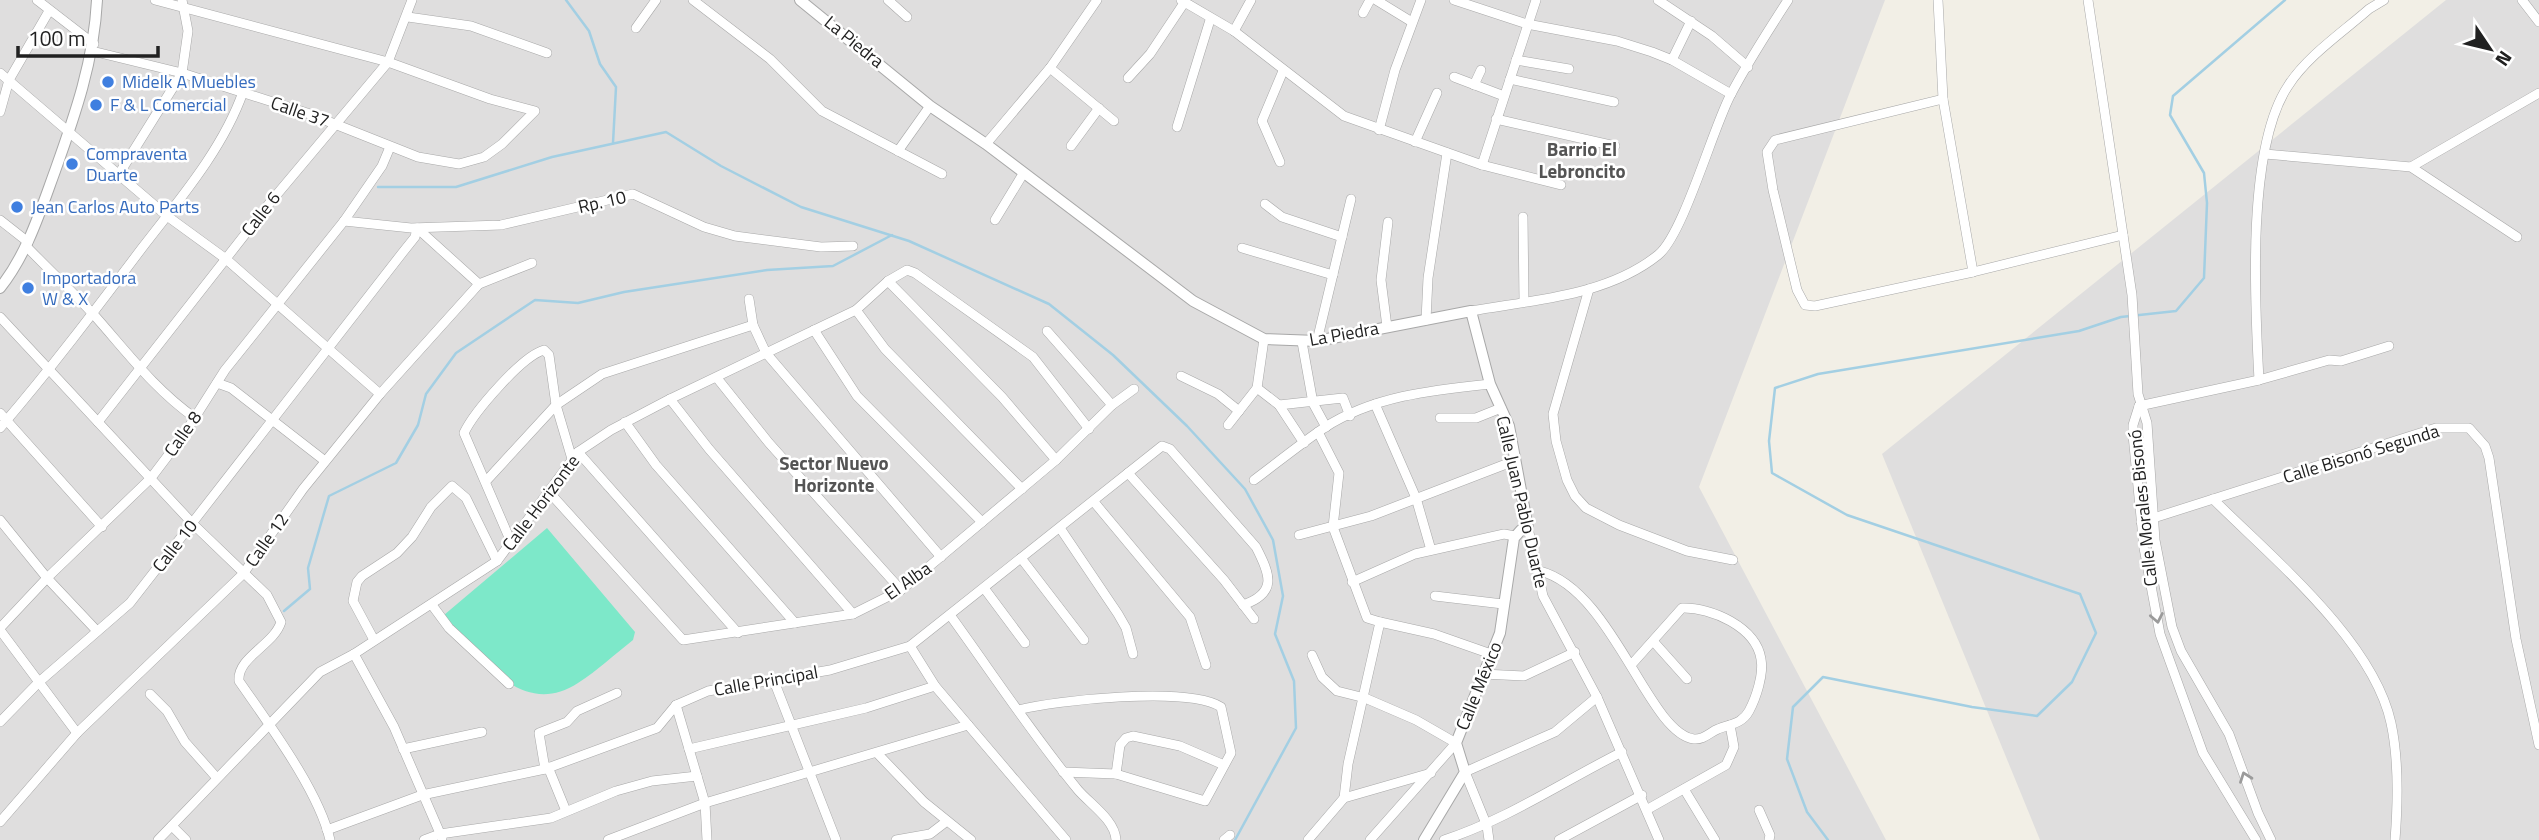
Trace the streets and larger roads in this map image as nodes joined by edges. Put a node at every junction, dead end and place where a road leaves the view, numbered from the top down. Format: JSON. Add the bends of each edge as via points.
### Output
{"nodes":[{"id":1,"x":37,"y":0,"type":"edge"},
{"id":2,"x":97,"y":0,"type":"edge"},
{"id":3,"x":155,"y":0,"type":"edge"},
{"id":4,"x":412,"y":0,"type":"edge"},
{"id":5,"x":656,"y":0,"type":"edge"},
{"id":6,"x":693,"y":0,"type":"edge"},
{"id":7,"x":800,"y":0,"type":"edge"},
{"id":8,"x":888,"y":0,"type":"edge"},
{"id":9,"x":1097,"y":0,"type":"edge"},
{"id":10,"x":1251,"y":0,"type":"edge"},
{"id":11,"x":1370,"y":0,"type":"edge"},
{"id":12,"x":1376,"y":0,"type":"edge"},
{"id":13,"x":1421,"y":0,"type":"edge"},
{"id":14,"x":1454,"y":0,"type":"edge"},
{"id":15,"x":1536,"y":0,"type":"edge"},
{"id":16,"x":1658,"y":0,"type":"edge"},
{"id":17,"x":1788,"y":0,"type":"edge"},
{"id":18,"x":1938,"y":0,"type":"edge"},
{"id":19,"x":2088,"y":0,"type":"edge"},
{"id":20,"x":2384,"y":0,"type":"edge"},
{"id":21,"x":2522,"y":0,"type":"edge"},
{"id":22,"x":1183,"y":1,"type":"edge"},
{"id":23,"x":183,"y":4,"type":"edge"},
{"id":24,"x":50,"y":10,"type":"junction"},
{"id":25,"x":1363,"y":13,"type":"dead end"},
{"id":26,"x":408,"y":17,"type":"junction"},
{"id":27,"x":907,"y":17,"type":"dead end"},
{"id":28,"x":1210,"y":20,"type":"junction"},
{"id":29,"x":1691,"y":21,"type":"junction"},
{"id":30,"x":1412,"y":22,"type":"junction"},
{"id":31,"x":2539,"y":22,"type":"edge"},
{"id":32,"x":1527,"y":24,"type":"junction"},
{"id":33,"x":636,"y":28,"type":"dead end"},
{"id":34,"x":1234,"y":31,"type":"junction"},
{"id":35,"x":93,"y":48,"type":"junction"},
{"id":36,"x":547,"y":53,"type":"dead end"},
{"id":37,"x":1516,"y":60,"type":"junction"},
{"id":38,"x":1672,"y":60,"type":"junction"},
{"id":39,"x":388,"y":62,"type":"junction"},
{"id":40,"x":1748,"y":67,"type":"junction"},
{"id":41,"x":1050,"y":68,"type":"junction"},
{"id":42,"x":1569,"y":69,"type":"dead end"},
{"id":43,"x":1481,"y":70,"type":"dead end"},
{"id":44,"x":1283,"y":71,"type":"junction"},
{"id":45,"x":0,"y":73,"type":"edge"},
{"id":46,"x":182,"y":73,"type":"junction"},
{"id":47,"x":1454,"y":77,"type":"dead end"},
{"id":48,"x":1128,"y":78,"type":"dead end"},
{"id":49,"x":1510,"y":79,"type":"junction"},
{"id":50,"x":9,"y":80,"type":"junction"},
{"id":51,"x":1474,"y":85,"type":"junction"},
{"id":52,"x":243,"y":92,"type":"junction"},
{"id":53,"x":1437,"y":93,"type":"dead end"},
{"id":54,"x":2539,"y":93,"type":"edge"},
{"id":55,"x":1731,"y":94,"type":"junction"},
{"id":56,"x":1504,"y":96,"type":"junction"},
{"id":57,"x":1943,"y":99,"type":"junction"},
{"id":58,"x":1614,"y":102,"type":"dead end"},
{"id":59,"x":930,"y":106,"type":"junction"},
{"id":60,"x":1099,"y":108,"type":"junction"},
{"id":61,"x":0,"y":112,"type":"edge"},
{"id":62,"x":1496,"y":119,"type":"junction"},
{"id":63,"x":1114,"y":121,"type":"dead end"},
{"id":64,"x":338,"y":125,"type":"junction"},
{"id":65,"x":1177,"y":127,"type":"dead end"},
{"id":66,"x":1380,"y":130,"type":"junction"},
{"id":67,"x":68,"y":133,"type":"junction"},
{"id":68,"x":1415,"y":142,"type":"junction"},
{"id":69,"x":986,"y":144,"type":"junction"},
{"id":70,"x":1071,"y":146,"type":"dead end"},
{"id":71,"x":1615,"y":146,"type":"dead end"},
{"id":72,"x":390,"y":147,"type":"junction"},
{"id":73,"x":898,"y":151,"type":"junction"},
{"id":74,"x":1447,"y":153,"type":"junction"},
{"id":75,"x":2265,"y":154,"type":"junction"},
{"id":76,"x":1280,"y":162,"type":"dead end"},
{"id":77,"x":1482,"y":164,"type":"junction"},
{"id":78,"x":2410,"y":167,"type":"junction"},
{"id":79,"x":119,"y":174,"type":"junction"},
{"id":80,"x":942,"y":174,"type":"dead end"},
{"id":81,"x":1023,"y":174,"type":"junction"},
{"id":82,"x":1561,"y":185,"type":"dead end"},
{"id":83,"x":1351,"y":199,"type":"dead end"},
{"id":84,"x":1265,"y":204,"type":"dead end"},
{"id":85,"x":167,"y":216,"type":"junction"},
{"id":86,"x":1523,"y":217,"type":"dead end"},
{"id":87,"x":0,"y":220,"type":"edge"},
{"id":88,"x":995,"y":220,"type":"dead end"},
{"id":89,"x":344,"y":221,"type":"junction"},
{"id":90,"x":1388,"y":222,"type":"dead end"},
{"id":91,"x":416,"y":228,"type":"junction"},
{"id":92,"x":2123,"y":235,"type":"junction"},
{"id":93,"x":1342,"y":237,"type":"junction"},
{"id":94,"x":2517,"y":237,"type":"dead end"},
{"id":95,"x":27,"y":244,"type":"junction"},
{"id":96,"x":853,"y":246,"type":"dead end"},
{"id":97,"x":1242,"y":248,"type":"dead end"},
{"id":98,"x":226,"y":260,"type":"junction"},
{"id":99,"x":532,"y":263,"type":"dead end"},
{"id":100,"x":1973,"y":272,"type":"junction"},
{"id":101,"x":1333,"y":275,"type":"junction"},
{"id":102,"x":888,"y":281,"type":"junction"},
{"id":103,"x":479,"y":284,"type":"junction"},
{"id":104,"x":0,"y":288,"type":"edge"},
{"id":105,"x":1589,"y":289,"type":"junction"},
{"id":106,"x":749,"y":299,"type":"dead end"},
{"id":107,"x":1524,"y":301,"type":"junction"},
{"id":108,"x":276,"y":302,"type":"junction"},
{"id":109,"x":856,"y":310,"type":"junction"},
{"id":110,"x":1471,"y":311,"type":"junction"},
{"id":111,"x":93,"y":314,"type":"junction"},
{"id":112,"x":0,"y":317,"type":"edge"},
{"id":113,"x":1426,"y":320,"type":"junction"},
{"id":114,"x":754,"y":325,"type":"junction"},
{"id":115,"x":1387,"y":327,"type":"junction"},
{"id":116,"x":814,"y":330,"type":"junction"},
{"id":117,"x":1047,"y":331,"type":"dead end"},
{"id":118,"x":1264,"y":339,"type":"junction"},
{"id":119,"x":1317,"y":341,"type":"junction"},
{"id":120,"x":1302,"y":342,"type":"junction"},
{"id":121,"x":2389,"y":346,"type":"dead end"},
{"id":122,"x":327,"y":349,"type":"junction"},
{"id":123,"x":766,"y":353,"type":"junction"},
{"id":124,"x":48,"y":368,"type":"junction"},
{"id":125,"x":137,"y":368,"type":"junction"},
{"id":126,"x":1181,"y":376,"type":"dead end"},
{"id":127,"x":718,"y":377,"type":"junction"},
{"id":128,"x":2259,"y":380,"type":"junction"},
{"id":129,"x":217,"y":383,"type":"junction"},
{"id":130,"x":1490,"y":384,"type":"junction"},
{"id":131,"x":1134,"y":388,"type":"dead end"},
{"id":132,"x":1257,"y":388,"type":"junction"},
{"id":133,"x":380,"y":394,"type":"junction"},
{"id":134,"x":670,"y":399,"type":"junction"},
{"id":135,"x":1313,"y":403,"type":"junction"},
{"id":136,"x":1375,"y":404,"type":"junction"},
{"id":137,"x":556,"y":405,"type":"junction"},
{"id":138,"x":1112,"y":405,"type":"junction"},
{"id":139,"x":1279,"y":405,"type":"junction"},
{"id":140,"x":2139,"y":406,"type":"junction"},
{"id":141,"x":1501,"y":408,"type":"junction"},
{"id":142,"x":1239,"y":411,"type":"junction"},
{"id":143,"x":1350,"y":416,"type":"junction"},
{"id":144,"x":195,"y":418,"type":"junction"},
{"id":145,"x":271,"y":418,"type":"junction"},
{"id":146,"x":1440,"y":418,"type":"dead end"},
{"id":147,"x":2,"y":421,"type":"edge"},
{"id":148,"x":98,"y":422,"type":"junction"},
{"id":149,"x":625,"y":422,"type":"junction"},
{"id":150,"x":1228,"y":425,"type":"dead end"},
{"id":151,"x":1089,"y":429,"type":"junction"},
{"id":152,"x":1322,"y":430,"type":"junction"},
{"id":153,"x":1304,"y":443,"type":"junction"},
{"id":154,"x":575,"y":455,"type":"junction"},
{"id":155,"x":1056,"y":460,"type":"junction"},
{"id":156,"x":325,"y":461,"type":"junction"},
{"id":157,"x":1514,"y":461,"type":"junction"},
{"id":158,"x":1128,"y":473,"type":"junction"},
{"id":159,"x":151,"y":478,"type":"junction"},
{"id":160,"x":486,"y":480,"type":"junction"},
{"id":161,"x":1254,"y":480,"type":"dead end"},
{"id":162,"x":1022,"y":489,"type":"junction"},
{"id":163,"x":549,"y":492,"type":"junction"},
{"id":164,"x":1416,"y":498,"type":"junction"},
{"id":165,"x":2213,"y":499,"type":"junction"},
{"id":166,"x":1094,"y":502,"type":"junction"},
{"id":167,"x":2153,"y":518,"type":"junction"},
{"id":168,"x":0,"y":520,"type":"edge"},
{"id":169,"x":982,"y":522,"type":"junction"},
{"id":170,"x":2141,"y":522,"type":"junction"},
{"id":171,"x":193,"y":524,"type":"junction"},
{"id":172,"x":102,"y":527,"type":"junction"},
{"id":173,"x":1333,"y":527,"type":"junction"},
{"id":174,"x":1060,"y":528,"type":"junction"},
{"id":175,"x":1528,"y":528,"type":"junction"},
{"id":176,"x":1299,"y":535,"type":"dead end"},
{"id":177,"x":1516,"y":536,"type":"junction"},
{"id":178,"x":511,"y":542,"type":"junction"},
{"id":179,"x":1430,"y":550,"type":"junction"},
{"id":180,"x":940,"y":557,"type":"junction"},
{"id":181,"x":1021,"y":558,"type":"junction"},
{"id":182,"x":1733,"y":560,"type":"dead end"},
{"id":183,"x":497,"y":561,"type":"junction"},
{"id":184,"x":1540,"y":571,"type":"junction"},
{"id":185,"x":243,"y":574,"type":"junction"},
{"id":186,"x":47,"y":578,"type":"junction"},
{"id":187,"x":1352,"y":582,"type":"junction"},
{"id":188,"x":984,"y":588,"type":"junction"},
{"id":189,"x":901,"y":590,"type":"junction"},
{"id":190,"x":1435,"y":596,"type":"dead end"},
{"id":191,"x":432,"y":604,"type":"junction"},
{"id":192,"x":1503,"y":604,"type":"junction"},
{"id":193,"x":1243,"y":605,"type":"junction"},
{"id":194,"x":853,"y":614,"type":"junction"},
{"id":195,"x":950,"y":615,"type":"junction"},
{"id":196,"x":1254,"y":619,"type":"dead end"},
{"id":197,"x":1380,"y":622,"type":"junction"},
{"id":198,"x":795,"y":623,"type":"junction"},
{"id":199,"x":0,"y":629,"type":"edge"},
{"id":200,"x":97,"y":631,"type":"junction"},
{"id":201,"x":737,"y":633,"type":"junction"},
{"id":202,"x":1084,"y":639,"type":"dead end"},
{"id":203,"x":374,"y":640,"type":"junction"},
{"id":204,"x":1653,"y":641,"type":"junction"},
{"id":205,"x":1026,"y":643,"type":"dead end"},
{"id":206,"x":910,"y":646,"type":"junction"},
{"id":207,"x":1575,"y":652,"type":"junction"},
{"id":208,"x":354,"y":654,"type":"junction"},
{"id":209,"x":1133,"y":654,"type":"dead end"},
{"id":210,"x":1491,"y":654,"type":"junction"},
{"id":211,"x":1312,"y":655,"type":"dead end"},
{"id":212,"x":1632,"y":664,"type":"junction"},
{"id":213,"x":1206,"y":665,"type":"dead end"},
{"id":214,"x":1483,"y":674,"type":"junction"},
{"id":215,"x":1687,"y":679,"type":"dead end"},
{"id":216,"x":774,"y":681,"type":"junction"},
{"id":217,"x":39,"y":682,"type":"junction"},
{"id":218,"x":509,"y":684,"type":"dead end"},
{"id":219,"x":935,"y":687,"type":"junction"},
{"id":220,"x":617,"y":692,"type":"dead end"},
{"id":221,"x":150,"y":694,"type":"dead end"},
{"id":222,"x":1597,"y":697,"type":"junction"},
{"id":223,"x":1365,"y":698,"type":"junction"},
{"id":224,"x":676,"y":705,"type":"junction"},
{"id":225,"x":1018,"y":710,"type":"junction"},
{"id":226,"x":0,"y":722,"type":"edge"},
{"id":227,"x":269,"y":724,"type":"junction"},
{"id":228,"x":968,"y":725,"type":"junction"},
{"id":229,"x":1730,"y":725,"type":"junction"},
{"id":230,"x":790,"y":726,"type":"junction"},
{"id":231,"x":482,"y":732,"type":"dead end"},
{"id":232,"x":77,"y":733,"type":"junction"},
{"id":233,"x":1456,"y":743,"type":"junction"},
{"id":234,"x":2539,"y":745,"type":"edge"},
{"id":235,"x":403,"y":749,"type":"junction"},
{"id":236,"x":689,"y":749,"type":"junction"},
{"id":237,"x":1622,"y":752,"type":"junction"},
{"id":238,"x":877,"y":753,"type":"junction"},
{"id":239,"x":1224,"y":765,"type":"junction"},
{"id":240,"x":546,"y":768,"type":"junction"},
{"id":241,"x":811,"y":772,"type":"junction"},
{"id":242,"x":1063,"y":772,"type":"junction"},
{"id":243,"x":1433,"y":772,"type":"junction"},
{"id":244,"x":1465,"y":772,"type":"junction"},
{"id":245,"x":1116,"y":774,"type":"junction"},
{"id":246,"x":697,"y":776,"type":"junction"},
{"id":247,"x":216,"y":777,"type":"junction"},
{"id":248,"x":1684,"y":789,"type":"junction"},
{"id":249,"x":422,"y":795,"type":"junction"},
{"id":250,"x":1642,"y":795,"type":"junction"},
{"id":251,"x":1344,"y":799,"type":"junction"},
{"id":252,"x":705,"y":803,"type":"junction"},
{"id":253,"x":1648,"y":809,"type":"junction"},
{"id":254,"x":1759,"y":810,"type":"dead end"},
{"id":255,"x":566,"y":811,"type":"junction"},
{"id":256,"x":947,"y":821,"type":"junction"},
{"id":257,"x":0,"y":822,"type":"edge"},
{"id":258,"x":1487,"y":825,"type":"junction"},
{"id":259,"x":172,"y":826,"type":"junction"},
{"id":260,"x":328,"y":835,"type":"edge"},
{"id":261,"x":442,"y":837,"type":"edge"},
{"id":262,"x":158,"y":840,"type":"edge"},
{"id":263,"x":186,"y":840,"type":"edge"},
{"id":264,"x":424,"y":840,"type":"edge"},
{"id":265,"x":608,"y":840,"type":"edge"},
{"id":266,"x":707,"y":840,"type":"edge"},
{"id":267,"x":836,"y":840,"type":"edge"},
{"id":268,"x":896,"y":840,"type":"edge"},
{"id":269,"x":971,"y":840,"type":"edge"},
{"id":270,"x":1066,"y":840,"type":"edge"},
{"id":271,"x":1116,"y":840,"type":"edge"},
{"id":272,"x":1308,"y":840,"type":"edge"},
{"id":273,"x":1370,"y":840,"type":"edge"},
{"id":274,"x":1424,"y":840,"type":"edge"},
{"id":275,"x":1444,"y":840,"type":"edge"},
{"id":276,"x":1489,"y":840,"type":"edge"},
{"id":277,"x":1559,"y":840,"type":"edge"},
{"id":278,"x":1659,"y":840,"type":"edge"},
{"id":279,"x":1715,"y":840,"type":"edge"},
{"id":280,"x":1769,"y":840,"type":"edge"},
{"id":281,"x":2256,"y":840,"type":"edge"},
{"id":282,"x":2272,"y":840,"type":"edge"},
{"id":283,"x":2395,"y":840,"type":"edge"}],
"edges":[{"from":1,"to":24,"type":"street"},
{"from":2,"to":35,"type":"street"},
{"from":3,"to":23,"type":"street"},
{"from":4,"to":26,"type":"street","name":"Calle 6"},
{"from":5,"to":33,"type":"street"},
{"from":6,"to":73,"type":"street","via":[[770,59],[822,111]]},
{"from":7,"to":59,"type":"street","name":"La Piedra"},
{"from":8,"to":27,"type":"street"},
{"from":9,"to":41,"type":"street"},
{"from":10,"to":34,"type":"street"},
{"from":11,"to":25,"type":"street"},
{"from":12,"to":30,"type":"street"},
{"from":13,"to":30,"type":"street"},
{"from":14,"to":32,"type":"street"},
{"from":15,"to":32,"type":"street"},
{"from":16,"to":29,"type":"street"},
{"from":17,"to":40,"type":"street","name":"La Piedra"},
{"from":18,"to":57,"type":"street"},
{"from":19,"to":92,"type":"street"},
{"from":20,"to":75,"type":"street","via":[[2287,86],[2267,133]]},
{"from":21,"to":31,"type":"street"},
{"from":22,"to":28,"type":"street"},
{"from":22,"to":48,"type":"street","via":[[1150,54]]},
{"from":23,"to":39,"type":"street"},
{"from":23,"to":46,"type":"street","via":[[188,31]]},
{"from":24,"to":35,"type":"street"},
{"from":24,"to":50,"type":"street"},
{"from":26,"to":36,"type":"street","via":[[471,26]]},
{"from":26,"to":39,"type":"street","name":"Calle 6"},
{"from":28,"to":34,"type":"street"},
{"from":28,"to":65,"type":"street"},
{"from":29,"to":38,"type":"street"},
{"from":29,"to":40,"type":"street"},
{"from":30,"to":66,"type":"street"},
{"from":32,"to":37,"type":"street"},
{"from":32,"to":38,"type":"street","via":[[1617,41]]},
{"from":34,"to":44,"type":"street"},
{"from":35,"to":46,"type":"street","name":"Calle 37"},
{"from":35,"to":67,"type":"street"},
{"from":37,"to":42,"type":"street"},
{"from":37,"to":49,"type":"street"},
{"from":38,"to":55,"type":"street"},
{"from":39,"to":64,"type":"street","name":"Calle 6"},
{"from":39,"to":72,"type":"street","name":"Calle 37","via":[[535,111],[484,157],[459,164]]},
{"from":40,"to":55,"type":"street","name":"La Piedra"},
{"from":41,"to":60,"type":"street"},
{"from":41,"to":69,"type":"street"},
{"from":43,"to":51,"type":"street"},
{"from":44,"to":66,"type":"street","via":[[1333,109]]},
{"from":44,"to":76,"type":"street","via":[[1262,121]]},
{"from":45,"to":50,"type":"street"},
{"from":46,"to":52,"type":"street","name":"Calle 37"},
{"from":46,"to":79,"type":"street"},
{"from":47,"to":51,"type":"street"},
{"from":49,"to":56,"type":"street"},
{"from":49,"to":58,"type":"street"},
{"from":50,"to":61,"type":"street"},
{"from":50,"to":67,"type":"street"},
{"from":51,"to":56,"type":"street"},
{"from":52,"to":64,"type":"street","name":"Calle 37"},
{"from":52,"to":85,"type":"street","via":[[226,129]]},
{"from":53,"to":68,"type":"street"},
{"from":54,"to":78,"type":"street"},
{"from":55,"to":105,"type":"street","name":"La Piedra","via":[[1670,243],[1641,267]]},
{"from":56,"to":62,"type":"street"},
{"from":57,"to":100,"type":"street"},
{"from":57,"to":100,"type":"street","via":[[1774,140],[1767,152],[1773,190],[1797,290],[1805,305]]},
{"from":59,"to":69,"type":"street","name":"La Piedra"},
{"from":59,"to":73,"type":"street"},
{"from":60,"to":63,"type":"street"},
{"from":60,"to":70,"type":"street"},
{"from":62,"to":71,"type":"street"},
{"from":62,"to":77,"type":"street"},
{"from":64,"to":72,"type":"street","name":"Calle 37"},
{"from":64,"to":98,"type":"street","name":"Calle 6"},
{"from":66,"to":68,"type":"street"},
{"from":67,"to":79,"type":"street"},
{"from":67,"to":95,"type":"street"},
{"from":68,"to":74,"type":"street"},
{"from":69,"to":81,"type":"street","name":"La Piedra"},
{"from":72,"to":89,"type":"street","name":"Calle 8","via":[[383,166]]},
{"from":73,"to":80,"type":"street"},
{"from":74,"to":77,"type":"street"},
{"from":74,"to":113,"type":"street"},
{"from":75,"to":78,"type":"street"},
{"from":75,"to":128,"type":"street","via":[[2258,223]]},
{"from":77,"to":82,"type":"street"},
{"from":78,"to":94,"type":"street"},
{"from":79,"to":85,"type":"street"},
{"from":81,"to":88,"type":"street"},
{"from":81,"to":118,"type":"street","name":"La Piedra","via":[[1193,301]]},
{"from":83,"to":93,"type":"street"},
{"from":84,"to":93,"type":"street","via":[[1282,217]]},
{"from":85,"to":98,"type":"street"},
{"from":85,"to":111,"type":"street"},
{"from":86,"to":107,"type":"street"},
{"from":87,"to":95,"type":"street"},
{"from":89,"to":91,"type":"street","name":"Rp. 10"},
{"from":89,"to":108,"type":"street","name":"Calle 8"},
{"from":90,"to":115,"type":"street","via":[[1381,280]]},
{"from":91,"to":96,"type":"street","name":"Rp. 10","via":[[501,225],[633,194],[735,236],[821,247]]},
{"from":91,"to":103,"type":"street"},
{"from":91,"to":122,"type":"street","name":"Calle 10","via":[[415,237]]},
{"from":92,"to":100,"type":"street"},
{"from":92,"to":140,"type":"street"},
{"from":93,"to":101,"type":"street"},
{"from":95,"to":104,"type":"street"},
{"from":95,"to":111,"type":"street"},
{"from":97,"to":101,"type":"street"},
{"from":98,"to":108,"type":"street"},
{"from":98,"to":125,"type":"street","name":"Calle 6"},
{"from":99,"to":103,"type":"street","name":"Calle 12"},
{"from":101,"to":119,"type":"street"},
{"from":102,"to":109,"type":"street","name":"Calle Horizonte"},
{"from":102,"to":151,"type":"street","name":"Calle Horizonte","via":[[906,270],[915,273],[1033,357]]},
{"from":102,"to":155,"type":"street","via":[[1002,397]]},
{"from":103,"to":133,"type":"street","name":"Calle 12"},
{"from":105,"to":107,"type":"street","name":"La Piedra"},
{"from":105,"to":182,"type":"street","via":[[1553,414],[1556,441],[1574,495],[1586,508],[1619,525],[1687,551]]},
{"from":106,"to":114,"type":"street"},
{"from":107,"to":110,"type":"street","name":"La Piedra"},
{"from":108,"to":122,"type":"street"},
{"from":108,"to":129,"type":"street","name":"Calle 8"},
{"from":109,"to":116,"type":"street","name":"Calle Horizonte"},
{"from":109,"to":162,"type":"street","via":[[885,349]]},
{"from":110,"to":113,"type":"street","name":"La Piedra"},
{"from":110,"to":130,"type":"street","name":"Calle Juan Pablo Duarte"},
{"from":111,"to":124,"type":"street"},
{"from":111,"to":125,"type":"street"},
{"from":112,"to":124,"type":"street"},
{"from":113,"to":115,"type":"street","name":"La Piedra"},
{"from":114,"to":123,"type":"street"},
{"from":114,"to":137,"type":"street","via":[[602,374]]},
{"from":115,"to":119,"type":"street","name":"La Piedra"},
{"from":116,"to":123,"type":"street","name":"Calle Horizonte"},
{"from":116,"to":169,"type":"street","via":[[858,396]]},
{"from":117,"to":138,"type":"street"},
{"from":118,"to":120,"type":"street","name":"La Piedra"},
{"from":118,"to":132,"type":"street"},
{"from":119,"to":120,"type":"street","name":"La Piedra"},
{"from":120,"to":135,"type":"street"},
{"from":121,"to":128,"type":"street"},
{"from":122,"to":133,"type":"street"},
{"from":122,"to":145,"type":"street","name":"Calle 10"},
{"from":123,"to":127,"type":"street","name":"Calle Horizonte"},
{"from":123,"to":180,"type":"street"},
{"from":124,"to":147,"type":"street","via":[[29,396]]},
{"from":124,"to":148,"type":"street"},
{"from":125,"to":144,"type":"street","via":[[166,398]]},
{"from":125,"to":148,"type":"street","name":"Calle 6"},
{"from":126,"to":142,"type":"street"},
{"from":127,"to":134,"type":"street","name":"Calle Horizonte"},
{"from":127,"to":189,"type":"street","via":[[769,443]]},
{"from":128,"to":140,"type":"street"},
{"from":129,"to":144,"type":"street","name":"Calle 8"},
{"from":129,"to":145,"type":"street"},
{"from":130,"to":136,"type":"street","via":[[1419,392]]},
{"from":130,"to":141,"type":"street","name":"Calle Juan Pablo Duarte"},
{"from":131,"to":138,"type":"street","name":"El Alba"},
{"from":132,"to":139,"type":"street"},
{"from":132,"to":142,"type":"street"},
{"from":133,"to":156,"type":"street","name":"Calle 12"},
{"from":134,"to":149,"type":"street","name":"Calle Horizonte"},
{"from":134,"to":194,"type":"street"},
{"from":135,"to":139,"type":"street"},
{"from":135,"to":143,"type":"street","via":[[1343,398]]},
{"from":135,"to":152,"type":"street"},
{"from":136,"to":143,"type":"street"},
{"from":136,"to":164,"type":"street"},
{"from":137,"to":154,"type":"street"},
{"from":137,"to":160,"type":"street"},
{"from":137,"to":160,"type":"street","via":[[549,355],[544,350],[537,352],[467,427],[466,441]]},
{"from":138,"to":151,"type":"street","name":"El Alba"},
{"from":139,"to":153,"type":"street"},
{"from":140,"to":167,"type":"street","name":"Calle Morales Bisonó","via":[[2147,423]]},
{"from":140,"to":170,"type":"street","name":"Calle Morales Bisonó","via":[[2133,425]]},
{"from":141,"to":146,"type":"street","via":[[1476,418]]},
{"from":141,"to":157,"type":"street","name":"Calle Juan Pablo Duarte"},
{"from":142,"to":150,"type":"street"},
{"from":143,"to":152,"type":"street"},
{"from":144,"to":159,"type":"street","name":"Calle 8"},
{"from":145,"to":156,"type":"street"},
{"from":145,"to":171,"type":"street","name":"Calle 10"},
{"from":147,"to":172,"type":"street"},
{"from":148,"to":159,"type":"street"},
{"from":149,"to":154,"type":"street","name":"Calle Horizonte"},
{"from":149,"to":198,"type":"street","via":[[656,465]]},
{"from":151,"to":155,"type":"street","name":"El Alba"},
{"from":152,"to":153,"type":"street"},
{"from":152,"to":173,"type":"street","via":[[1339,473]]},
{"from":153,"to":161,"type":"street"},
{"from":154,"to":163,"type":"street","name":"Calle Horizonte"},
{"from":154,"to":201,"type":"street"},
{"from":155,"to":162,"type":"street","name":"El Alba"},
{"from":156,"to":185,"type":"street","name":"Calle 12"},
{"from":157,"to":164,"type":"street"},
{"from":157,"to":175,"type":"street","name":"Calle Juan Pablo Duarte"},
{"from":158,"to":166,"type":"street","name":"Calle Principal"},
{"from":158,"to":193,"type":"street"},
{"from":158,"to":193,"type":"street","name":"Calle Principal","via":[[1162,446],[1170,449],[1256,547],[1269,575],[1267,589]]},
{"from":159,"to":171,"type":"street"},
{"from":159,"to":172,"type":"street","name":"Calle 8"},
{"from":160,"to":178,"type":"street"},
{"from":162,"to":169,"type":"street","name":"El Alba"},
{"from":163,"to":178,"type":"street","name":"Calle Horizonte"},
{"from":163,"to":201,"type":"street","name":"El Alba","via":[[683,640]]},
{"from":164,"to":173,"type":"street"},
{"from":164,"to":179,"type":"street"},
{"from":165,"to":167,"type":"street","name":"Calle Bisonó Segunda"},
{"from":165,"to":234,"type":"street","name":"Calle Bisonó Segunda","via":[[2437,428],[2469,428],[2489,458],[2516,639]]},
{"from":165,"to":283,"type":"street","via":[[2343,632],[2375,682],[2391,721],[2396,758]]},
{"from":166,"to":174,"type":"street","name":"Calle Principal"},
{"from":166,"to":213,"type":"street","via":[[1190,617]]},
{"from":167,"to":170,"type":"street","name":"Calle Bisonó Segunda"},
{"from":282,"to":167,"type":"street","name":"Calle Morales Bisonó","one_way":true,"via":[[2229,734],[2181,651],[2172,626]]},
{"from":168,"to":186,"type":"street"},
{"from":169,"to":180,"type":"street","name":"El Alba"},
{"from":170,"to":281,"type":"street","name":"Calle Morales Bisonó","one_way":true,"via":[[2160,634],[2184,704],[2203,753]]},
{"from":171,"to":185,"type":"street"},
{"from":171,"to":200,"type":"street","name":"Calle 10","via":[[130,603]]},
{"from":172,"to":186,"type":"street","name":"Calle 8"},
{"from":173,"to":176,"type":"street"},
{"from":173,"to":187,"type":"street"},
{"from":174,"to":181,"type":"street","name":"Calle Principal"},
{"from":174,"to":209,"type":"street","via":[[1118,614]]},
{"from":175,"to":177,"type":"street"},
{"from":175,"to":184,"type":"street","name":"Calle Juan Pablo Duarte"},
{"from":177,"to":179,"type":"street","via":[[1504,534]]},
{"from":177,"to":192,"type":"street","name":"Calle México"},
{"from":178,"to":183,"type":"street","name":"Calle Horizonte"},
{"from":179,"to":187,"type":"street"},
{"from":180,"to":189,"type":"street","name":"El Alba"},
{"from":181,"to":188,"type":"street","name":"Calle Principal"},
{"from":181,"to":202,"type":"street"},
{"from":183,"to":191,"type":"street","name":"Calle Horizonte"},
{"from":183,"to":203,"type":"street","via":[[466,498],[452,485],[404,545],[357,582],[353,601]]},
{"from":184,"to":207,"type":"street","name":"Calle Juan Pablo Duarte","via":[[1543,596]]},
{"from":184,"to":212,"type":"street","via":[[1556,575],[1574,588]]},
{"from":185,"to":227,"type":"street","via":[[267,595],[281,622],[271,640],[241,668],[239,681]]},
{"from":185,"to":232,"type":"street","name":"Calle 12"},
{"from":186,"to":199,"type":"street","name":"Calle 8"},
{"from":186,"to":200,"type":"street"},
{"from":187,"to":197,"type":"street","via":[[1367,618]]},
{"from":188,"to":195,"type":"street","name":"Calle Principal"},
{"from":188,"to":205,"type":"street"},
{"from":189,"to":194,"type":"street","name":"El Alba"},
{"from":190,"to":192,"type":"street"},
{"from":191,"to":203,"type":"street","name":"Calle Horizonte"},
{"from":191,"to":218,"type":"street","via":[[449,628]]},
{"from":192,"to":210,"type":"street","name":"Calle México","via":[[1500,633]]},
{"from":193,"to":196,"type":"street"},
{"from":194,"to":198,"type":"street","name":"El Alba"},
{"from":195,"to":206,"type":"street","name":"Calle Principal"},
{"from":195,"to":225,"type":"street"},
{"from":197,"to":210,"type":"street"},
{"from":197,"to":223,"type":"street"},
{"from":198,"to":201,"type":"street","name":"El Alba"},
{"from":199,"to":217,"type":"street"},
{"from":200,"to":217,"type":"street","name":"Calle 10"},
{"from":203,"to":208,"type":"street","name":"Calle Horizonte"},
{"from":204,"to":212,"type":"street"},
{"from":204,"to":215,"type":"street"},
{"from":204,"to":229,"type":"street","via":[[1682,608],[1730,621],[1750,638],[1761,655],[1759,679],[1749,712]]},
{"from":206,"to":216,"type":"street","name":"Calle Principal"},
{"from":206,"to":219,"type":"street"},
{"from":207,"to":214,"type":"street","via":[[1524,676]]},
{"from":207,"to":222,"type":"street","name":"Calle Juan Pablo Duarte"},
{"from":208,"to":227,"type":"street","name":"Calle Horizonte","via":[[320,672]]},
{"from":208,"to":235,"type":"street"},
{"from":210,"to":214,"type":"street","name":"Calle México"},
{"from":211,"to":223,"type":"street","via":[[1329,685]]},
{"from":212,"to":229,"type":"street","via":[[1664,718],[1682,735],[1696,739]]},
{"from":214,"to":233,"type":"street","name":"Calle México"},
{"from":216,"to":224,"type":"street","name":"Calle Principal","via":[[708,691]]},
{"from":216,"to":230,"type":"street"},
{"from":217,"to":226,"type":"street","name":"Calle 10"},
{"from":217,"to":232,"type":"street"},
{"from":219,"to":228,"type":"street"},
{"from":219,"to":230,"type":"street"},
{"from":220,"to":240,"type":"street","via":[[539,733]]},
{"from":221,"to":247,"type":"street"},
{"from":222,"to":237,"type":"street","name":"Calle Juan Pablo Duarte"},
{"from":222,"to":244,"type":"street","via":[[1555,732]]},
{"from":223,"to":233,"type":"street"},
{"from":223,"to":251,"type":"street"},
{"from":224,"to":236,"type":"street"},
{"from":224,"to":240,"type":"street","name":"Calle Principal","via":[[657,728]]},
{"from":225,"to":239,"type":"street","via":[[1042,704],[1161,696],[1211,701],[1221,707],[1231,753]]},
{"from":225,"to":242,"type":"street"},
{"from":227,"to":247,"type":"street","name":"Calle Horizonte"},
{"from":227,"to":260,"type":"street","via":[[324,817]]},
{"from":228,"to":238,"type":"street"},
{"from":228,"to":270,"type":"street"},
{"from":229,"to":248,"type":"street","via":[[1734,747],[1726,765]]},
{"from":230,"to":236,"type":"street"},
{"from":230,"to":241,"type":"street"},
{"from":231,"to":235,"type":"street"},
{"from":232,"to":257,"type":"street","name":"Calle 12"},
{"from":233,"to":243,"type":"street"},
{"from":233,"to":244,"type":"street","name":"Calle México"},
{"from":235,"to":249,"type":"street"},
{"from":236,"to":246,"type":"street"},
{"from":237,"to":250,"type":"street","name":"Calle Juan Pablo Duarte"},
{"from":237,"to":258,"type":"street"},
{"from":238,"to":241,"type":"street"},
{"from":238,"to":256,"type":"street"},
{"from":239,"to":245,"type":"street","via":[[1205,801]]},
{"from":239,"to":245,"type":"street","via":[[1180,746],[1133,736],[1120,745]]},
{"from":240,"to":249,"type":"street","name":"Calle Principal"},
{"from":240,"to":255,"type":"street"},
{"from":241,"to":252,"type":"street"},
{"from":241,"to":267,"type":"street"},
{"from":242,"to":245,"type":"street"},
{"from":242,"to":271,"type":"street","via":[[1110,822]]},
{"from":243,"to":251,"type":"street"},
{"from":243,"to":273,"type":"street"},
{"from":244,"to":258,"type":"street"},
{"from":244,"to":274,"type":"street"},
{"from":246,"to":252,"type":"street"},
{"from":246,"to":255,"type":"street","via":[[652,781]]},
{"from":247,"to":259,"type":"street","name":"Calle Horizonte"},
{"from":248,"to":253,"type":"street"},
{"from":248,"to":279,"type":"street"},
{"from":249,"to":260,"type":"street","name":"Calle Principal"},
{"from":249,"to":261,"type":"street"},
{"from":250,"to":253,"type":"street","name":"Calle Juan Pablo Duarte"},
{"from":250,"to":277,"type":"street"},
{"from":251,"to":272,"type":"street"},
{"from":252,"to":265,"type":"street"},
{"from":252,"to":266,"type":"street"},
{"from":253,"to":278,"type":"street","name":"Calle Juan Pablo Duarte"},
{"from":254,"to":280,"type":"street"},
{"from":255,"to":261,"type":"street","via":[[551,818]]},
{"from":256,"to":268,"type":"street","via":[[930,834]]},
{"from":256,"to":269,"type":"street"},
{"from":258,"to":275,"type":"street"},
{"from":258,"to":276,"type":"street"},
{"from":259,"to":262,"type":"street","name":"Calle Horizonte"},
{"from":259,"to":263,"type":"street"},
{"from":261,"to":264,"type":"street"}]}
